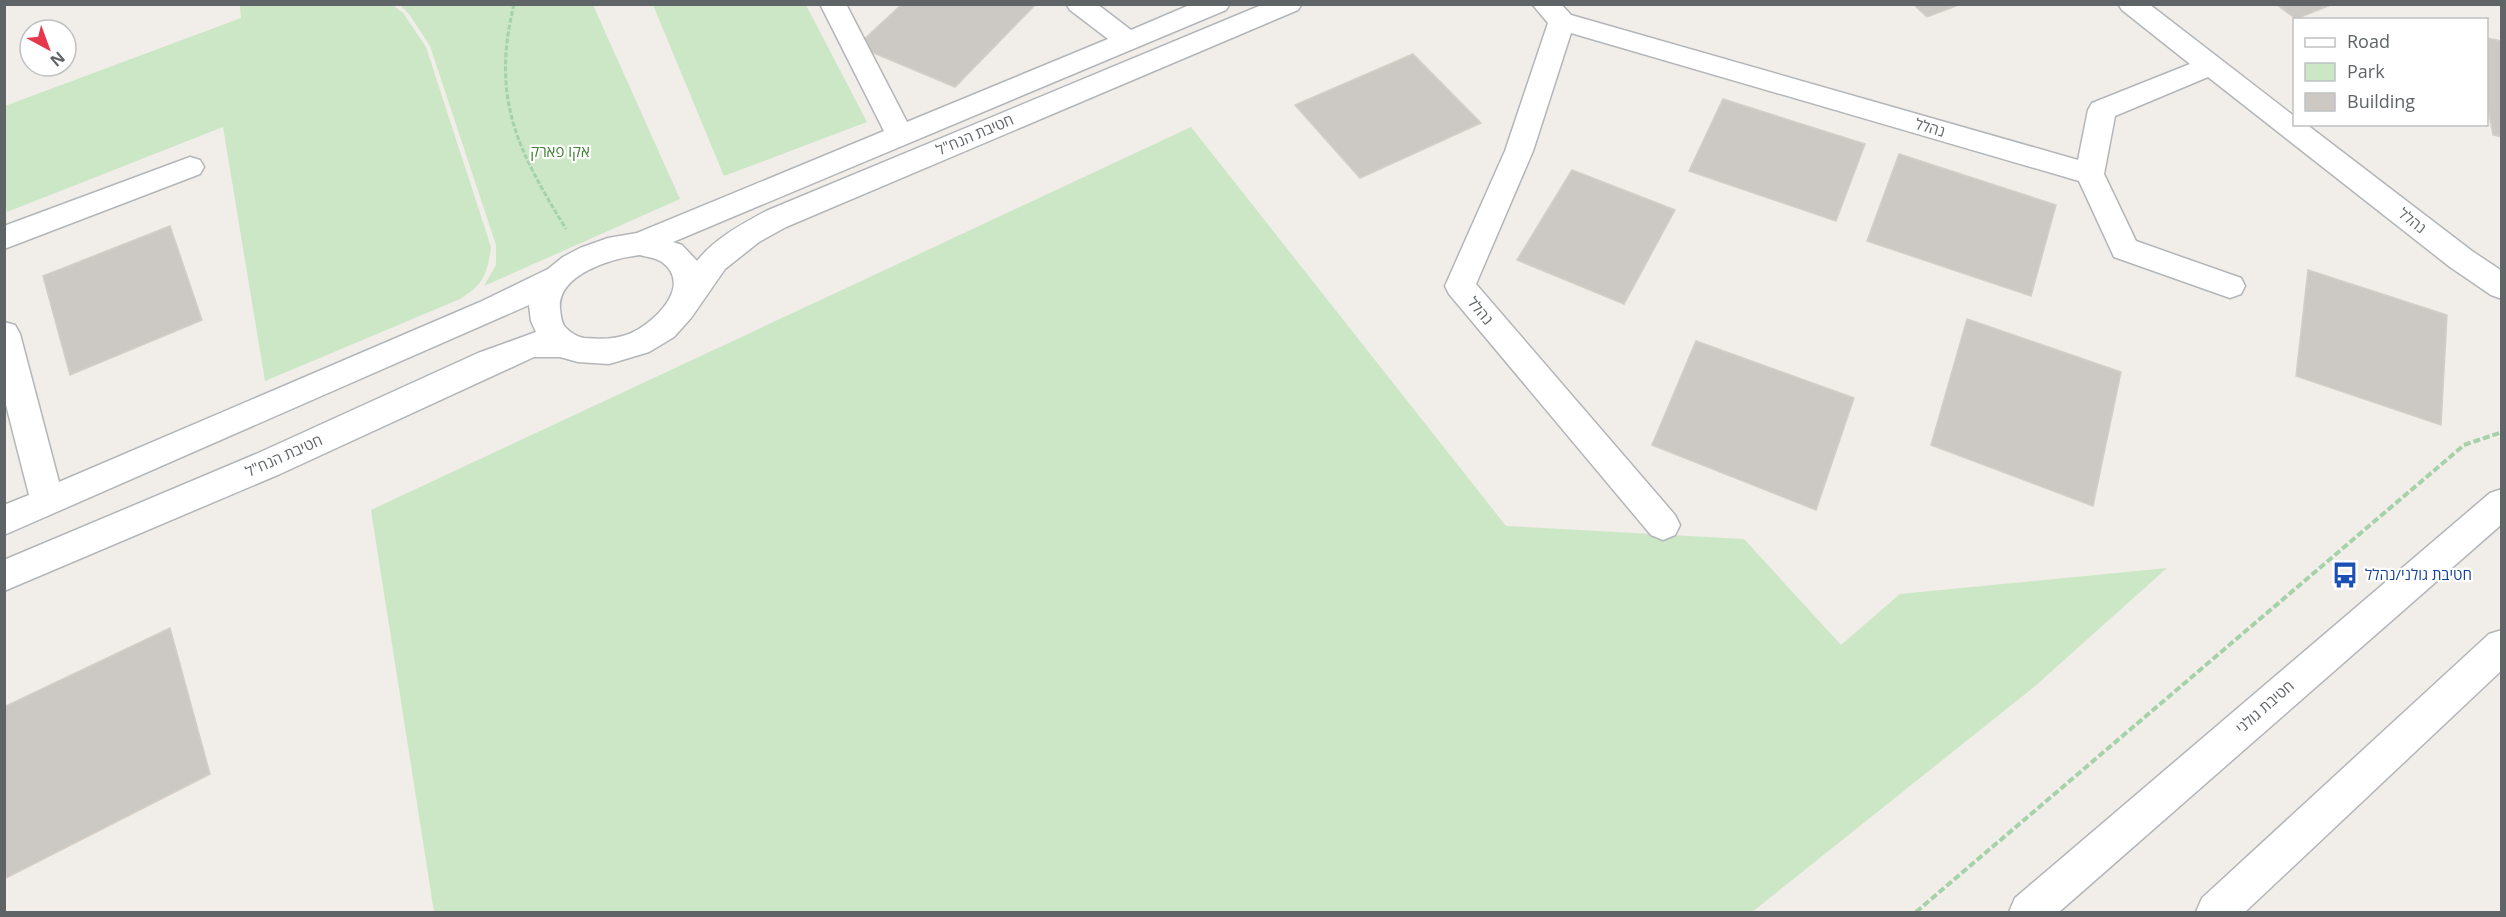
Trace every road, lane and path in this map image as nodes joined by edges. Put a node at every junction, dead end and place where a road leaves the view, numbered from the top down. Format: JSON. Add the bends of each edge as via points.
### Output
{"nodes":[{"id":1,"x":514,"y":4,"type":"edge"},
{"id":2,"x":833,"y":4,"type":"edge"},
{"id":3,"x":1079,"y":4,"type":"edge"},
{"id":4,"x":1217,"y":4,"type":"edge"},
{"id":5,"x":1289,"y":4,"type":"edge"},
{"id":6,"x":2131,"y":4,"type":"edge"},
{"id":7,"x":1554,"y":13,"type":"edge"},
{"id":8,"x":1128,"y":41,"type":"junction"},
{"id":9,"x":2210,"y":66,"type":"junction"},
{"id":10,"x":900,"y":135,"type":"junction"},
{"id":11,"x":190,"y":167,"type":"dead end"},
{"id":12,"x":2090,"y":174,"type":"junction"},
{"id":13,"x":4,"y":238,"type":"edge"},
{"id":14,"x":640,"y":244,"type":"junction"},
{"id":15,"x":585,"y":257,"type":"junction"},
{"id":16,"x":559,"y":277,"type":"junction"},
{"id":17,"x":2230,"y":286,"type":"dead end"},
{"id":18,"x":2502,"y":287,"type":"edge"},
{"id":19,"x":686,"y":300,"type":"junction"},
{"id":20,"x":4,"y":334,"type":"edge"},
{"id":21,"x":565,"y":344,"type":"junction"},
{"id":22,"x":2502,"y":432,"type":"edge"},
{"id":23,"x":48,"y":502,"type":"junction"},
{"id":24,"x":2502,"y":503,"type":"edge"},
{"id":25,"x":4,"y":522,"type":"edge"},
{"id":26,"x":1663,"y":525,"type":"dead end"},
{"id":27,"x":4,"y":576,"type":"edge"},
{"id":28,"x":2502,"y":646,"type":"edge"},
{"id":29,"x":1916,"y":912,"type":"edge"},
{"id":30,"x":2029,"y":912,"type":"edge"},
{"id":31,"x":2216,"y":912,"type":"edge"}],
"edges":[{"from":1,"to":15,"type":"path","via":[[504,48],[507,105],[525,157]]},
{"from":2,"to":10,"type":"street"},
{"from":3,"to":8,"type":"street"},
{"from":4,"to":8,"type":"street","name":"חטיבת הנח\"ל"},
{"from":5,"to":19,"type":"street","name":"חטיבת הנח\"ל","via":[[776,219],[714,261]]},
{"from":6,"to":9,"type":"street","name":"נהלל"},
{"from":7,"to":12,"type":"street","name":"נהלל"},
{"from":7,"to":26,"type":"street","name":"נהלל","via":[[1520,152],[1460,286]]},
{"from":8,"to":10,"type":"street","name":"חטיבת הנח\"ל"},
{"from":9,"to":12,"type":"street","via":[[2102,110]]},
{"from":9,"to":18,"type":"street","name":"נהלל"},
{"from":10,"to":14,"type":"street","name":"חטיבת הנח\"ל"},
{"from":11,"to":13,"type":"street"},
{"from":12,"to":17,"type":"street","via":[[2125,249]]},
{"from":14,"to":15,"type":"street","via":[[618,245]]},
{"from":14,"to":19,"type":"street","via":[[659,247],[686,268]]},
{"from":15,"to":16,"type":"street"},
{"from":16,"to":21,"type":"street","via":[[544,310],[552,333]]},
{"from":16,"to":23,"type":"street"},
{"from":19,"to":21,"type":"street","via":[[670,324],[640,344],[606,352],[583,351]]},
{"from":20,"to":23,"type":"street"},
{"from":21,"to":27,"type":"street","name":"חטיבת הנח\"ל","via":[[532,345],[489,362],[268,464]]},
{"from":22,"to":29,"type":"path","via":[[2464,445]]},
{"from":23,"to":25,"type":"street"},
{"from":24,"to":30,"type":"street","name":"חטיבת גולני"},
{"from":28,"to":31,"type":"street"}]}
